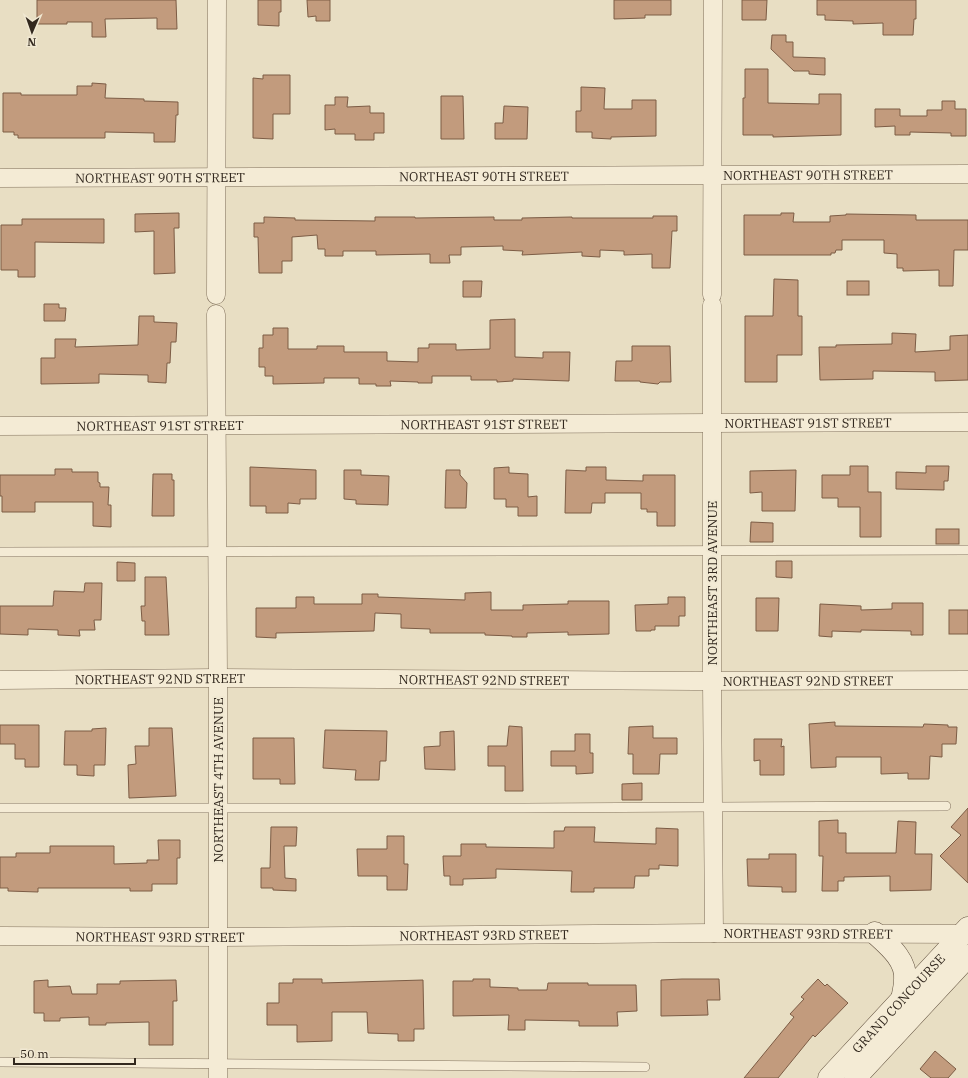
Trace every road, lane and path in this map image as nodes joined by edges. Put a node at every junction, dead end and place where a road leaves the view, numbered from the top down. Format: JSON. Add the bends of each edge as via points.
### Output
{"nodes":[{"id":1,"x":217,"y":0,"type":"edge"},
{"id":2,"x":713,"y":0,"type":"edge"},
{"id":3,"x":968,"y":174,"type":"edge"},
{"id":4,"x":712,"y":175,"type":"junction"},
{"id":5,"x":0,"y":178,"type":"edge"},
{"id":6,"x":216,"y":178,"type":"junction"},
{"id":7,"x":216,"y":295,"type":"dead end"},
{"id":8,"x":216,"y":314,"type":"dead end"},
{"id":9,"x":968,"y":422,"type":"edge"},
{"id":10,"x":712,"y":423,"type":"junction"},
{"id":11,"x":0,"y":426,"type":"edge"},
{"id":12,"x":216,"y":426,"type":"junction"},
{"id":13,"x":712,"y":550,"type":"junction"},
{"id":14,"x":968,"y":550,"type":"edge"},
{"id":15,"x":217,"y":551,"type":"junction"},
{"id":16,"x":0,"y":552,"type":"edge"},
{"id":17,"x":218,"y":678,"type":"junction"},
{"id":18,"x":0,"y":680,"type":"edge"},
{"id":19,"x":712,"y":680,"type":"junction"},
{"id":20,"x":968,"y":680,"type":"edge"},
{"id":21,"x":946,"y":806,"type":"dead end"},
{"id":22,"x":713,"y":807,"type":"junction"},
{"id":23,"x":0,"y":808,"type":"edge"},
{"id":24,"x":218,"y":808,"type":"junction"},
{"id":25,"x":966,"y":932,"type":"edge"},
{"id":26,"x":714,"y":933,"type":"junction"},
{"id":27,"x":875,"y":933,"type":"junction"},
{"id":28,"x":0,"y":936,"type":"edge"},
{"id":29,"x":217,"y":937,"type":"junction"},
{"id":30,"x":968,"y":956,"type":"edge"},
{"id":31,"x":902,"y":1000,"type":"junction"},
{"id":32,"x":0,"y":1062,"type":"edge"},
{"id":33,"x":645,"y":1068,"type":"dead end"},
{"id":34,"x":218,"y":1071,"type":"edge"},
{"id":35,"x":829,"y":1078,"type":"edge"},
{"id":36,"x":856,"y":1078,"type":"edge"}],
"edges":[{"from":1,"to":6,"type":"street"},
{"from":2,"to":4,"type":"street","name":"NORTHEAST 3RD AVENUE"},
{"from":3,"to":4,"type":"street","name":"NORTHEAST 90TH STREET"},
{"from":4,"to":6,"type":"street","name":"NORTHEAST 90TH STREET"},
{"from":4,"to":10,"type":"street","name":"NORTHEAST 3RD AVENUE"},
{"from":5,"to":6,"type":"street","name":"NORTHEAST 90TH STREET"},
{"from":6,"to":7,"type":"street"},
{"from":8,"to":12,"type":"street","name":"NORTHEAST 4TH AVENUE"},
{"from":9,"to":10,"type":"street","name":"NORTHEAST 91ST STREET"},
{"from":10,"to":12,"type":"street","name":"NORTHEAST 91ST STREET"},
{"from":10,"to":13,"type":"street","name":"NORTHEAST 3RD AVENUE"},
{"from":11,"to":12,"type":"street","name":"NORTHEAST 91ST STREET"},
{"from":12,"to":15,"type":"street","name":"NORTHEAST 4TH AVENUE"},
{"from":13,"to":14,"type":"lane"},
{"from":13,"to":15,"type":"lane"},
{"from":13,"to":19,"type":"street","name":"NORTHEAST 3RD AVENUE"},
{"from":15,"to":16,"type":"lane"},
{"from":15,"to":17,"type":"street","name":"NORTHEAST 4TH AVENUE"},
{"from":17,"to":18,"type":"street","name":"NORTHEAST 92ND STREET"},
{"from":17,"to":19,"type":"street","name":"NORTHEAST 92ND STREET"},
{"from":17,"to":24,"type":"street","name":"NORTHEAST 4TH AVENUE"},
{"from":19,"to":20,"type":"street","name":"NORTHEAST 92ND STREET"},
{"from":19,"to":22,"type":"street","name":"NORTHEAST 3RD AVENUE"},
{"from":21,"to":22,"type":"lane"},
{"from":22,"to":24,"type":"lane"},
{"from":22,"to":26,"type":"street","name":"NORTHEAST 3RD AVENUE"},
{"from":23,"to":24,"type":"lane"},
{"from":24,"to":29,"type":"street","name":"NORTHEAST 4TH AVENUE"},
{"from":25,"to":27,"type":"street","name":"NORTHEAST 93RD STREET"},
{"from":25,"to":31,"type":"street","name":"GRAND CONCOURSE"},
{"from":26,"to":27,"type":"street","name":"NORTHEAST 93RD STREET"},
{"from":26,"to":29,"type":"street","name":"NORTHEAST 93RD STREET"},
{"from":27,"to":31,"type":"street","via":[[889,946],[903,966],[905,979]]},
{"from":28,"to":29,"type":"street","name":"NORTHEAST 93RD STREET"},
{"from":29,"to":34,"type":"street","name":"NORTHEAST 4TH AVENUE"},
{"from":30,"to":36,"type":"street","name":"GRAND CONCOURSE"},
{"from":31,"to":35,"type":"street","name":"GRAND CONCOURSE"},
{"from":32,"to":34,"type":"lane"},
{"from":33,"to":34,"type":"lane"}]}
